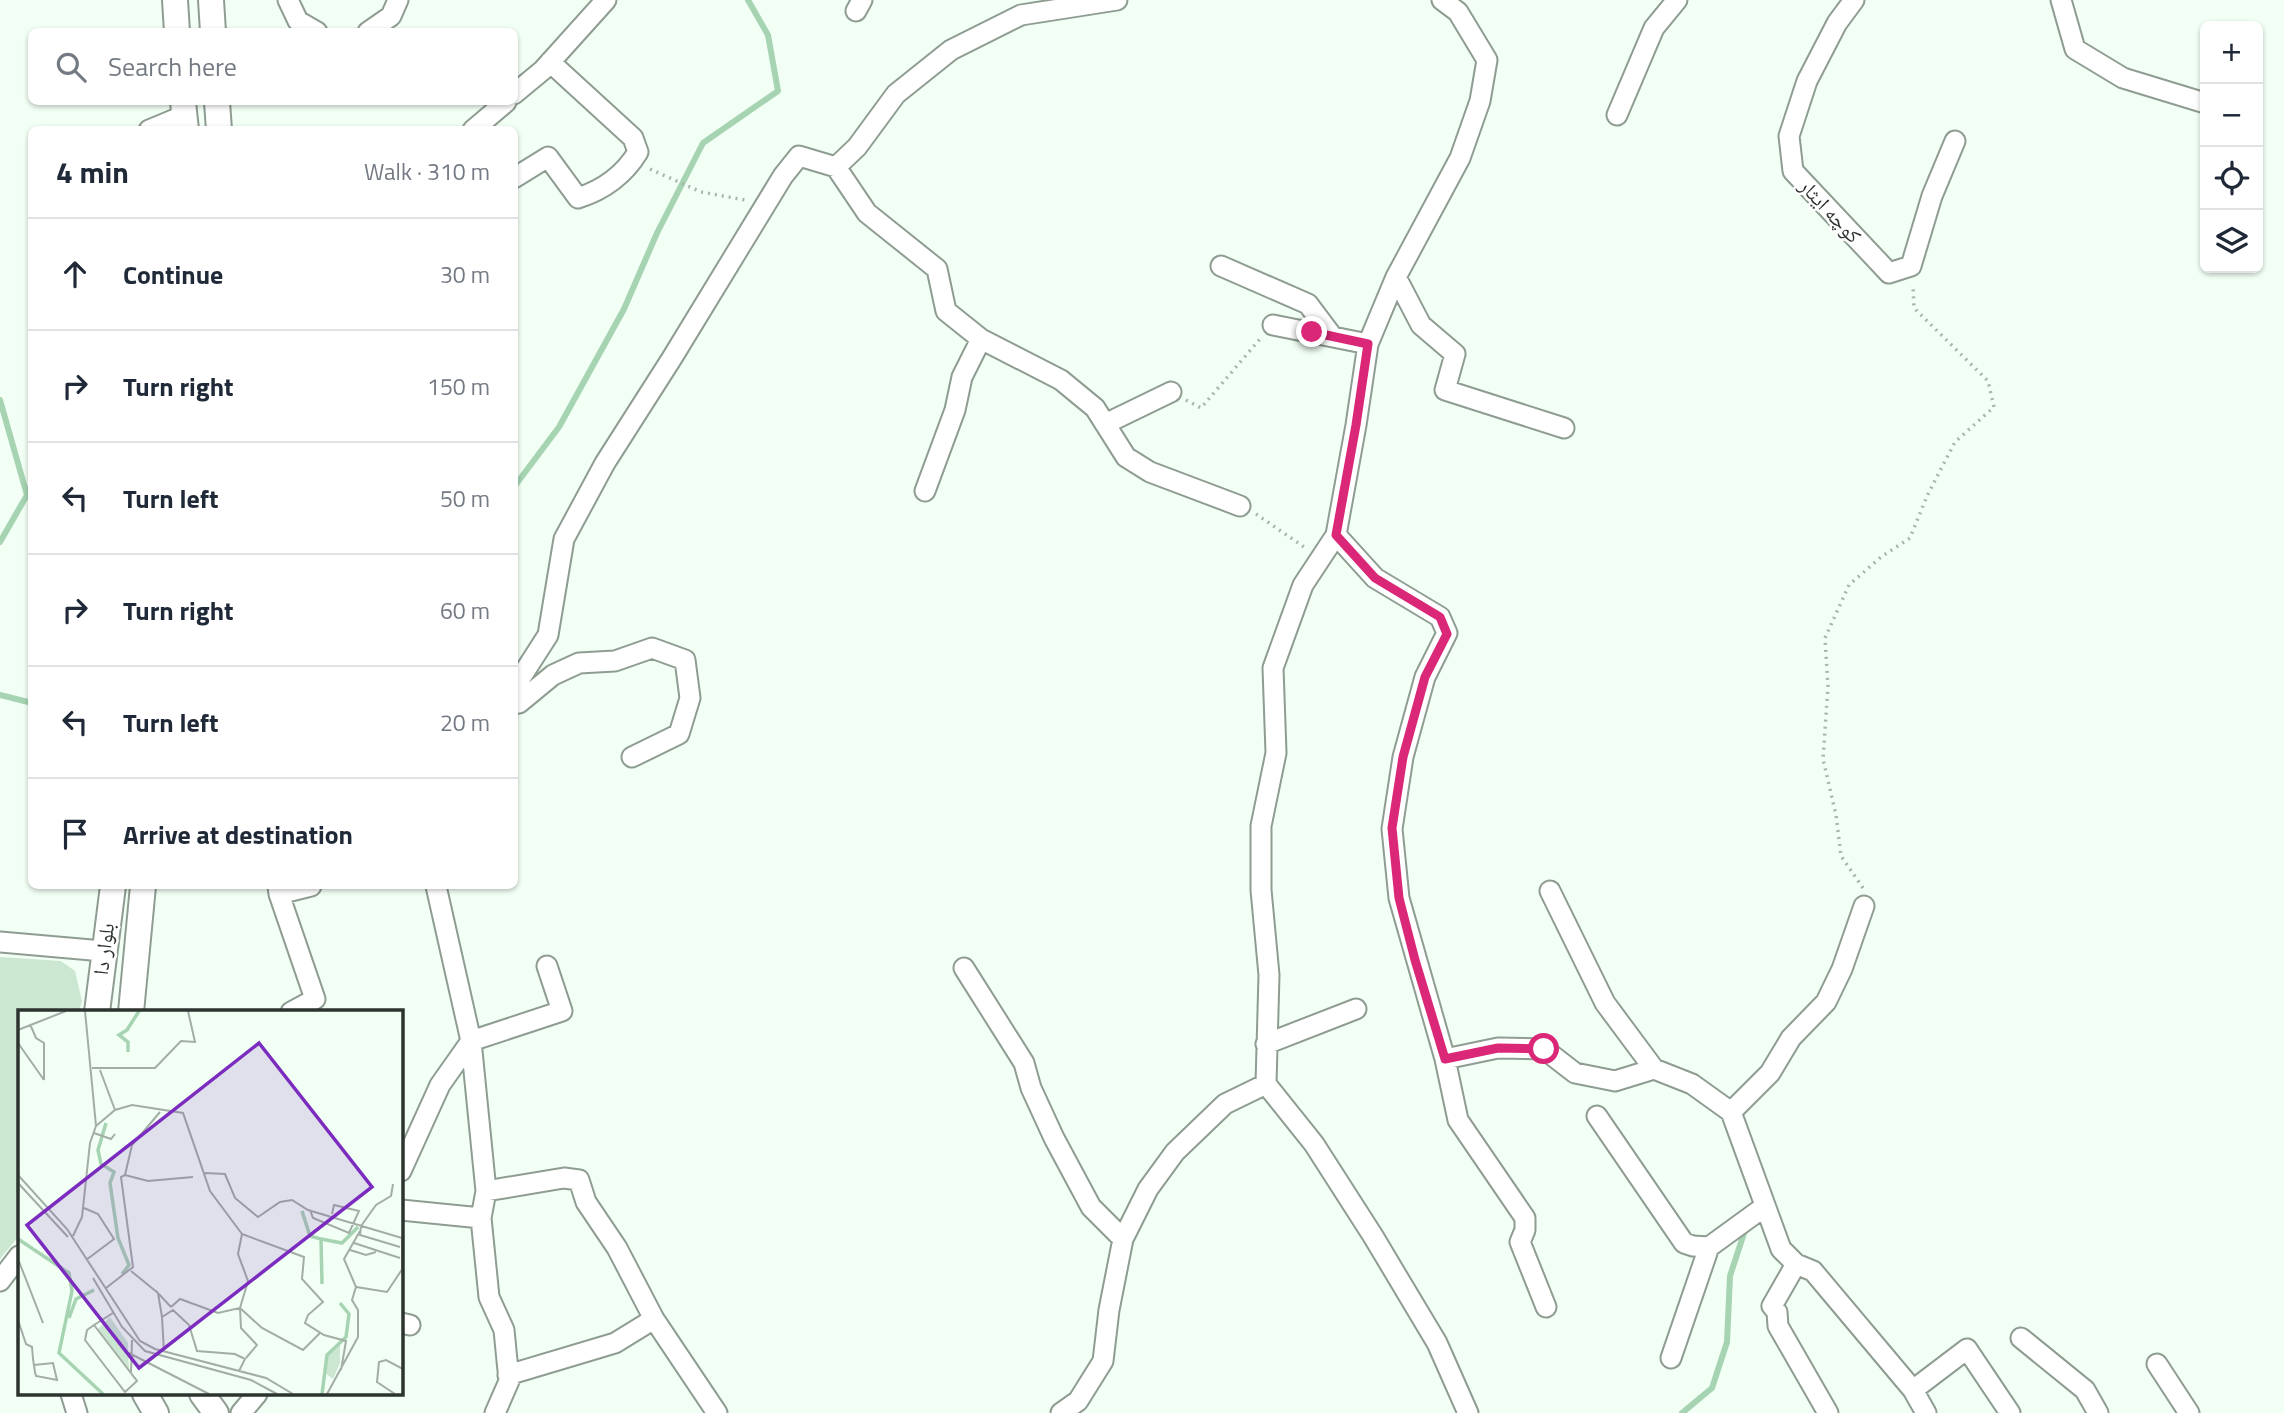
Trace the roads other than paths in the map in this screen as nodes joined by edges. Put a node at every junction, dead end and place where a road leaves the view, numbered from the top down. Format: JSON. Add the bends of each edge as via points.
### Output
{"nodes":[{"id":1,"x":175,"y":0,"type":"edge"},
{"id":2,"x":211,"y":0,"type":"edge"},
{"id":3,"x":288,"y":0,"type":"edge"},
{"id":4,"x":398,"y":0,"type":"edge"},
{"id":5,"x":606,"y":0,"type":"edge"},
{"id":6,"x":1117,"y":0,"type":"edge"},
{"id":7,"x":1442,"y":0,"type":"edge"},
{"id":8,"x":1677,"y":0,"type":"edge"},
{"id":9,"x":1854,"y":0,"type":"edge"},
{"id":10,"x":2061,"y":0,"type":"edge"},
{"id":11,"x":1059,"y":4,"type":"edge"},
{"id":12,"x":1465,"y":6,"type":"edge"},
{"id":13,"x":177,"y":28,"type":"edge"},
{"id":14,"x":213,"y":28,"type":"edge"},
{"id":15,"x":310,"y":28,"type":"edge"},
{"id":16,"x":374,"y":28,"type":"edge"},
{"id":17,"x":550,"y":62,"type":"junction"},
{"id":18,"x":518,"y":90,"type":"edge"},
{"id":19,"x":2200,"y":101,"type":"edge"},
{"id":20,"x":217,"y":105,"type":"edge"},
{"id":21,"x":502,"y":105,"type":"edge"},
{"id":22,"x":185,"y":115,"type":"edge"},
{"id":23,"x":1617,"y":115,"type":"dead end"},
{"id":24,"x":159,"y":126,"type":"edge"},
{"id":25,"x":219,"y":126,"type":"edge"},
{"id":26,"x":478,"y":126,"type":"edge"},
{"id":27,"x":1955,"y":141,"type":"dead end"},
{"id":28,"x":836,"y":167,"type":"junction"},
{"id":29,"x":518,"y":176,"type":"edge"},
{"id":30,"x":1221,"y":266,"type":"dead end"},
{"id":31,"x":1396,"y":277,"type":"junction"},
{"id":32,"x":1273,"y":325,"type":"road end"},
{"id":33,"x":1332,"y":337,"type":"junction"},
{"id":34,"x":982,"y":339,"type":"junction"},
{"id":35,"x":1368,"y":344,"type":"junction"},
{"id":36,"x":1171,"y":392,"type":"road end"},
{"id":37,"x":1105,"y":424,"type":"junction"},
{"id":38,"x":1564,"y":428,"type":"dead end"},
{"id":39,"x":925,"y":491,"type":"dead end"},
{"id":40,"x":1240,"y":506,"type":"road end"},
{"id":41,"x":1336,"y":535,"type":"junction"},
{"id":42,"x":518,"y":682,"type":"edge"},
{"id":43,"x":518,"y":703,"type":"edge"},
{"id":44,"x":632,"y":757,"type":"dead end"},
{"id":45,"x":113,"y":889,"type":"edge"},
{"id":46,"x":143,"y":889,"type":"edge"},
{"id":47,"x":437,"y":889,"type":"edge"},
{"id":48,"x":279,"y":890,"type":"edge"},
{"id":49,"x":1550,"y":891,"type":"dead end"},
{"id":50,"x":1864,"y":906,"type":"road end"},
{"id":51,"x":0,"y":942,"type":"edge"},
{"id":52,"x":103,"y":951,"type":"junction"},
{"id":53,"x":547,"y":967,"type":"dead end"},
{"id":54,"x":964,"y":968,"type":"dead end"},
{"id":55,"x":1356,"y":1009,"type":"dead end"},
{"id":56,"x":97,"y":1010,"type":"edge"},
{"id":57,"x":131,"y":1010,"type":"edge"},
{"id":58,"x":295,"y":1010,"type":"edge"},
{"id":59,"x":471,"y":1041,"type":"junction"},
{"id":60,"x":1266,"y":1044,"type":"junction"},
{"id":61,"x":1445,"y":1059,"type":"junction"},
{"id":62,"x":1654,"y":1069,"type":"junction"},
{"id":63,"x":1266,"y":1084,"type":"junction"},
{"id":64,"x":1731,"y":1112,"type":"junction"},
{"id":65,"x":1597,"y":1116,"type":"dead end"},
{"id":66,"x":402,"y":1169,"type":"edge"},
{"id":67,"x":486,"y":1191,"type":"junction"},
{"id":68,"x":1764,"y":1207,"type":"junction"},
{"id":69,"x":402,"y":1210,"type":"edge"},
{"id":70,"x":481,"y":1218,"type":"junction"},
{"id":71,"x":1123,"y":1239,"type":"junction"},
{"id":72,"x":1709,"y":1247,"type":"junction"},
{"id":73,"x":1796,"y":1264,"type":"junction"},
{"id":74,"x":1546,"y":1307,"type":"dead end"},
{"id":75,"x":654,"y":1319,"type":"junction"},
{"id":76,"x":2021,"y":1338,"type":"dead end"},
{"id":77,"x":1671,"y":1358,"type":"dead end"},
{"id":78,"x":2157,"y":1364,"type":"dead end"},
{"id":79,"x":509,"y":1375,"type":"junction"},
{"id":80,"x":1913,"y":1390,"type":"junction"},
{"id":81,"x":72,"y":1396,"type":"edge"},
{"id":82,"x":146,"y":1396,"type":"edge"},
{"id":83,"x":203,"y":1396,"type":"edge"},
{"id":84,"x":255,"y":1396,"type":"edge"},
{"id":85,"x":77,"y":1413,"type":"edge"},
{"id":86,"x":156,"y":1413,"type":"edge"},
{"id":87,"x":216,"y":1413,"type":"edge"},
{"id":88,"x":241,"y":1413,"type":"edge"},
{"id":89,"x":495,"y":1413,"type":"edge"},
{"id":90,"x":717,"y":1413,"type":"edge"},
{"id":91,"x":1061,"y":1413,"type":"edge"},
{"id":92,"x":1468,"y":1413,"type":"edge"},
{"id":93,"x":1828,"y":1413,"type":"edge"},
{"id":94,"x":1926,"y":1413,"type":"edge"},
{"id":95,"x":2010,"y":1413,"type":"edge"},
{"id":96,"x":2098,"y":1413,"type":"edge"},
{"id":97,"x":2189,"y":1413,"type":"edge"}],
"edges":[{"from":1,"to":13,"type":"main road"},
{"from":2,"to":14,"type":"main road"},
{"from":3,"to":15,"type":"street","via":[[298,21]]},
{"from":4,"to":16,"type":"street","via":[[391,16]]},
{"from":5,"to":17,"type":"street"},
{"from":6,"to":11,"type":"street"},
{"from":7,"to":12,"type":"street"},
{"from":8,"to":23,"type":"street","via":[[1654,28]]},
{"from":9,"to":27,"type":"street","name":"کوچه ایثار","via":[[1807,81],[1788,136],[1793,171],[1889,273],[1911,266]]},
{"from":10,"to":19,"type":"street","via":[[2075,49],[2123,78]]},
{"from":11,"to":28,"type":"street","via":[[1021,15],[951,50],[897,94],[858,147]]},
{"from":12,"to":31,"type":"street","via":[[1487,60],[1480,101],[1460,158]]},
{"from":17,"to":18,"type":"street"},
{"from":17,"to":29,"type":"street","via":[[633,138],[638,152],[599,191],[578,198],[548,157]]},
{"from":20,"to":25,"type":"main road"},
{"from":21,"to":26,"type":"street"},
{"from":22,"to":24,"type":"street"},
{"from":28,"to":34,"type":"street","via":[[867,213],[937,269],[946,311]]},
{"from":28,"to":42,"type":"street","via":[[799,156],[766,203],[606,463],[564,540],[548,635]]},
{"from":30,"to":33,"type":"street","via":[[1308,304]]},
{"from":31,"to":35,"type":"street"},
{"from":31,"to":38,"type":"street","via":[[1421,325],[1455,354],[1445,390]]},
{"from":32,"to":33,"type":"street"},
{"from":33,"to":35,"type":"street"},
{"from":34,"to":37,"type":"street","via":[[1061,380],[1095,408]]},
{"from":34,"to":39,"type":"street","via":[[962,377],[955,410]]},
{"from":35,"to":41,"type":"street"},
{"from":36,"to":37,"type":"street"},
{"from":37,"to":40,"type":"street","via":[[1126,457],[1150,472]]},
{"from":41,"to":60,"type":"street","via":[[1303,585],[1273,668],[1276,753],[1261,826],[1269,975]]},
{"from":41,"to":61,"type":"street","via":[[1375,578],[1440,617],[1447,634],[1425,677],[1403,757],[1392,828],[1399,898]]},
{"from":43,"to":44,"type":"street","via":[[553,675],[579,663],[615,661],[652,648],[685,660],[690,698],[679,734]]},
{"from":45,"to":52,"type":"main road","name":"بلوار دا"},
{"from":46,"to":57,"type":"main road","name":"بلوار دا"},
{"from":47,"to":59,"type":"street"},
{"from":48,"to":58,"type":"street","via":[[315,999]]},
{"from":49,"to":62,"type":"street","via":[[1605,1003]]},
{"from":50,"to":64,"type":"street","via":[[1826,1002],[1791,1038],[1770,1073]]},
{"from":51,"to":52,"type":"street"},
{"from":52,"to":56,"type":"main road","name":"بلوار دا"},
{"from":53,"to":59,"type":"street","via":[[562,1011]]},
{"from":54,"to":71,"type":"street","via":[[1024,1063],[1054,1138],[1091,1207]]},
{"from":55,"to":60,"type":"street"},
{"from":59,"to":66,"type":"street","via":[[440,1085]]},
{"from":59,"to":67,"type":"street"},
{"from":60,"to":63,"type":"street"},
{"from":61,"to":62,"type":"street","via":[[1498,1048],[1544,1049],[1575,1073],[1615,1081]]},
{"from":61,"to":74,"type":"street","via":[[1458,1121],[1525,1218],[1520,1242]]},
{"from":62,"to":64,"type":"street","via":[[1692,1084]]},
{"from":63,"to":71,"type":"street","via":[[1225,1104],[1175,1152],[1148,1189]]},
{"from":63,"to":92,"type":"street","via":[[1314,1144],[1373,1236],[1437,1343]]},
{"from":64,"to":68,"type":"street"},
{"from":65,"to":72,"type":"street","via":[[1684,1243]]},
{"from":67,"to":70,"type":"street"},
{"from":67,"to":75,"type":"street","via":[[564,1178],[579,1180],[586,1202],[617,1248]]},
{"from":68,"to":72,"type":"street"},
{"from":68,"to":73,"type":"street","via":[[1781,1250]]},
{"from":69,"to":70,"type":"street"},
{"from":70,"to":79,"type":"street","via":[[489,1297],[504,1330]]},
{"from":71,"to":91,"type":"street","via":[[1103,1361],[1079,1401]]},
{"from":72,"to":77,"type":"street"},
{"from":73,"to":80,"type":"street","via":[[1814,1272]]},
{"from":73,"to":93,"type":"street","via":[[1772,1306],[1778,1326]]},
{"from":75,"to":79,"type":"street","via":[[615,1343]]},
{"from":75,"to":90,"type":"street"},
{"from":76,"to":96,"type":"street","via":[[2085,1390]]},
{"from":78,"to":97,"type":"street"},
{"from":79,"to":89,"type":"street"},
{"from":80,"to":94,"type":"street"},
{"from":80,"to":95,"type":"street","via":[[1967,1349]]},
{"from":81,"to":85,"type":"street"},
{"from":82,"to":86,"type":"main road"},
{"from":83,"to":87,"type":"main road"},
{"from":84,"to":88,"type":"street"}]}
